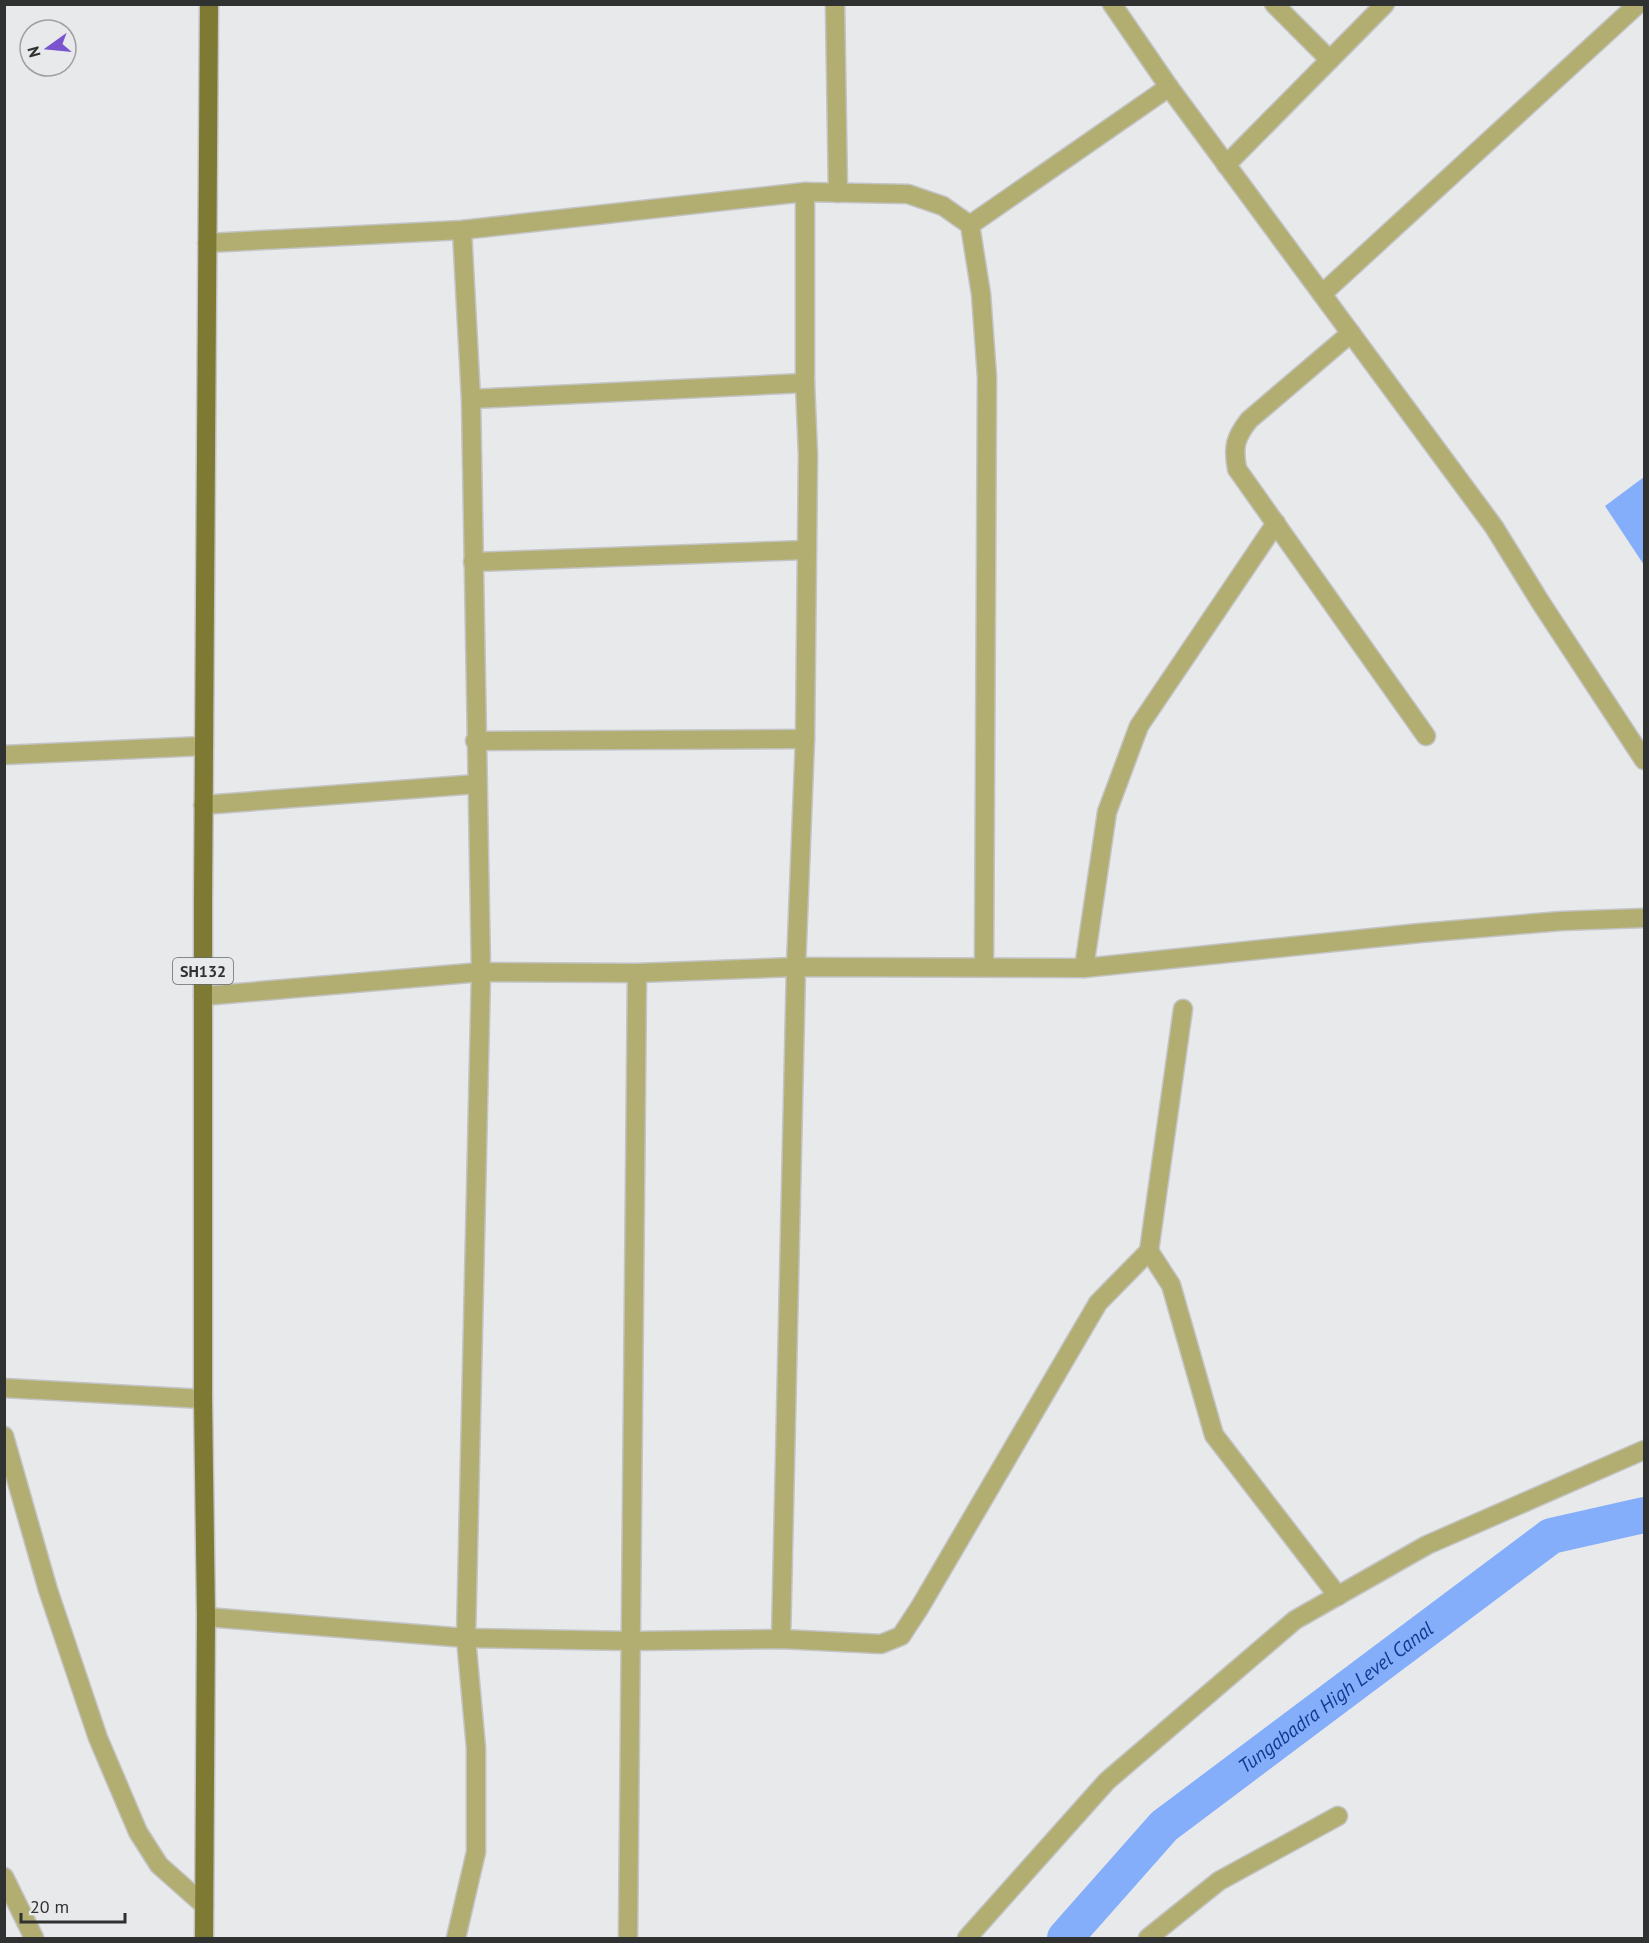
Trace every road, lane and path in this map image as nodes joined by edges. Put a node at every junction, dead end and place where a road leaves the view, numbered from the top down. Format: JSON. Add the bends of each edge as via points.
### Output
{"nodes":[{"id":1,"x":209,"y":4,"type":"edge"},
{"id":2,"x":835,"y":4,"type":"edge"},
{"id":3,"x":1112,"y":4,"type":"edge"},
{"id":4,"x":1274,"y":4,"type":"edge"},
{"id":5,"x":1385,"y":4,"type":"edge"},
{"id":6,"x":1638,"y":4,"type":"edge"},
{"id":7,"x":1330,"y":60,"type":"junction"},
{"id":8,"x":1169,"y":87,"type":"junction"},
{"id":9,"x":1226,"y":165,"type":"junction"},
{"id":10,"x":805,"y":192,"type":"junction"},
{"id":11,"x":838,"y":193,"type":"junction"},
{"id":12,"x":970,"y":225,"type":"junction"},
{"id":13,"x":462,"y":230,"type":"junction"},
{"id":14,"x":207,"y":243,"type":"junction"},
{"id":15,"x":1322,"y":294,"type":"junction"},
{"id":16,"x":1351,"y":333,"type":"junction"},
{"id":17,"x":805,"y":383,"type":"junction"},
{"id":18,"x":471,"y":399,"type":"junction"},
{"id":19,"x":1276,"y":523,"type":"junction"},
{"id":20,"x":807,"y":550,"type":"junction"},
{"id":21,"x":473,"y":562,"type":"junction"},
{"id":22,"x":1426,"y":736,"type":"dead end"},
{"id":23,"x":805,"y":739,"type":"junction"},
{"id":24,"x":476,"y":741,"type":"junction"},
{"id":25,"x":204,"y":746,"type":"junction"},
{"id":26,"x":4,"y":755,"type":"edge"},
{"id":27,"x":1644,"y":760,"type":"edge"},
{"id":28,"x":477,"y":784,"type":"junction"},
{"id":29,"x":203,"y":806,"type":"junction"},
{"id":30,"x":1644,"y":918,"type":"edge"},
{"id":31,"x":984,"y":966,"type":"junction"},
{"id":32,"x":796,"y":967,"type":"junction"},
{"id":33,"x":1084,"y":968,"type":"junction"},
{"id":34,"x":481,"y":972,"type":"junction"},
{"id":35,"x":637,"y":973,"type":"junction"},
{"id":36,"x":203,"y":996,"type":"junction"},
{"id":37,"x":1183,"y":1009,"type":"dead end"},
{"id":38,"x":1149,"y":1251,"type":"junction"},
{"id":39,"x":4,"y":1388,"type":"edge"},
{"id":40,"x":203,"y":1399,"type":"junction"},
{"id":41,"x":4,"y":1436,"type":"edge"},
{"id":42,"x":1644,"y":1450,"type":"edge"},
{"id":43,"x":1338,"y":1596,"type":"junction"},
{"id":44,"x":206,"y":1617,"type":"junction"},
{"id":45,"x":466,"y":1638,"type":"junction"},
{"id":46,"x":781,"y":1639,"type":"junction"},
{"id":47,"x":632,"y":1641,"type":"junction"},
{"id":48,"x":1338,"y":1816,"type":"dead end"},
{"id":49,"x":4,"y":1876,"type":"edge"},
{"id":50,"x":204,"y":1905,"type":"junction"},
{"id":51,"x":34,"y":1938,"type":"edge"},
{"id":52,"x":204,"y":1938,"type":"edge"},
{"id":53,"x":456,"y":1938,"type":"edge"},
{"id":54,"x":628,"y":1938,"type":"edge"},
{"id":55,"x":967,"y":1938,"type":"edge"},
{"id":56,"x":1148,"y":1938,"type":"edge"}],
"edges":[{"from":1,"to":14,"type":"main road","number":"SH132"},
{"from":2,"to":11,"type":"street"},
{"from":3,"to":8,"type":"street"},
{"from":4,"to":7,"type":"street"},
{"from":5,"to":7,"type":"street"},
{"from":6,"to":15,"type":"street"},
{"from":7,"to":9,"type":"street"},
{"from":8,"to":9,"type":"street"},
{"from":8,"to":12,"type":"street"},
{"from":9,"to":15,"type":"street"},
{"from":10,"to":11,"type":"street"},
{"from":10,"to":13,"type":"street"},
{"from":10,"to":17,"type":"street"},
{"from":11,"to":12,"type":"street","via":[[908,194],[943,206]]},
{"from":12,"to":31,"type":"street","via":[[981,294],[987,377]]},
{"from":13,"to":14,"type":"street"},
{"from":13,"to":18,"type":"street"},
{"from":14,"to":25,"type":"main road","number":"SH132"},
{"from":15,"to":16,"type":"street"},
{"from":16,"to":19,"type":"street","via":[[1249,420],[1239,433],[1234,452],[1237,469]]},
{"from":16,"to":27,"type":"street","via":[[1494,527]]},
{"from":17,"to":18,"type":"street"},
{"from":17,"to":20,"type":"street"},
{"from":18,"to":21,"type":"street"},
{"from":19,"to":22,"type":"street"},
{"from":19,"to":33,"type":"street","via":[[1139,726],[1107,812]]},
{"from":20,"to":21,"type":"street"},
{"from":20,"to":23,"type":"street"},
{"from":21,"to":24,"type":"street"},
{"from":23,"to":24,"type":"street"},
{"from":23,"to":32,"type":"street"},
{"from":24,"to":28,"type":"street"},
{"from":25,"to":26,"type":"street"},
{"from":25,"to":29,"type":"main road","number":"SH132"},
{"from":28,"to":29,"type":"street"},
{"from":28,"to":34,"type":"street"},
{"from":29,"to":36,"type":"main road","number":"SH132"},
{"from":30,"to":33,"type":"street","via":[[1420,933]]},
{"from":31,"to":32,"type":"street"},
{"from":31,"to":33,"type":"street"},
{"from":32,"to":35,"type":"street"},
{"from":32,"to":46,"type":"street"},
{"from":34,"to":35,"type":"street"},
{"from":34,"to":36,"type":"street"},
{"from":34,"to":45,"type":"street"},
{"from":35,"to":47,"type":"street"},
{"from":36,"to":40,"type":"main road","number":"SH132"},
{"from":37,"to":38,"type":"street"},
{"from":38,"to":43,"type":"street","via":[[1171,1285],[1214,1436]]},
{"from":38,"to":46,"type":"street","via":[[1098,1303],[901,1636],[881,1644]]},
{"from":39,"to":40,"type":"street"},
{"from":40,"to":44,"type":"main road","number":"SH132"},
{"from":41,"to":50,"type":"street","via":[[52,1602],[98,1738],[134,1822],[159,1865]]},
{"from":42,"to":43,"type":"street","via":[[1427,1545]]},
{"from":43,"to":55,"type":"street","via":[[1295,1620],[1107,1781]]},
{"from":44,"to":45,"type":"street"},
{"from":44,"to":50,"type":"main road","number":"SH132"},
{"from":45,"to":47,"type":"street"},
{"from":45,"to":53,"type":"street","via":[[476,1748],[476,1852]]},
{"from":46,"to":47,"type":"street"},
{"from":47,"to":54,"type":"street"},
{"from":48,"to":56,"type":"street","via":[[1219,1881]]},
{"from":49,"to":51,"type":"street"},
{"from":50,"to":52,"type":"main road","number":"SH132"}]}
